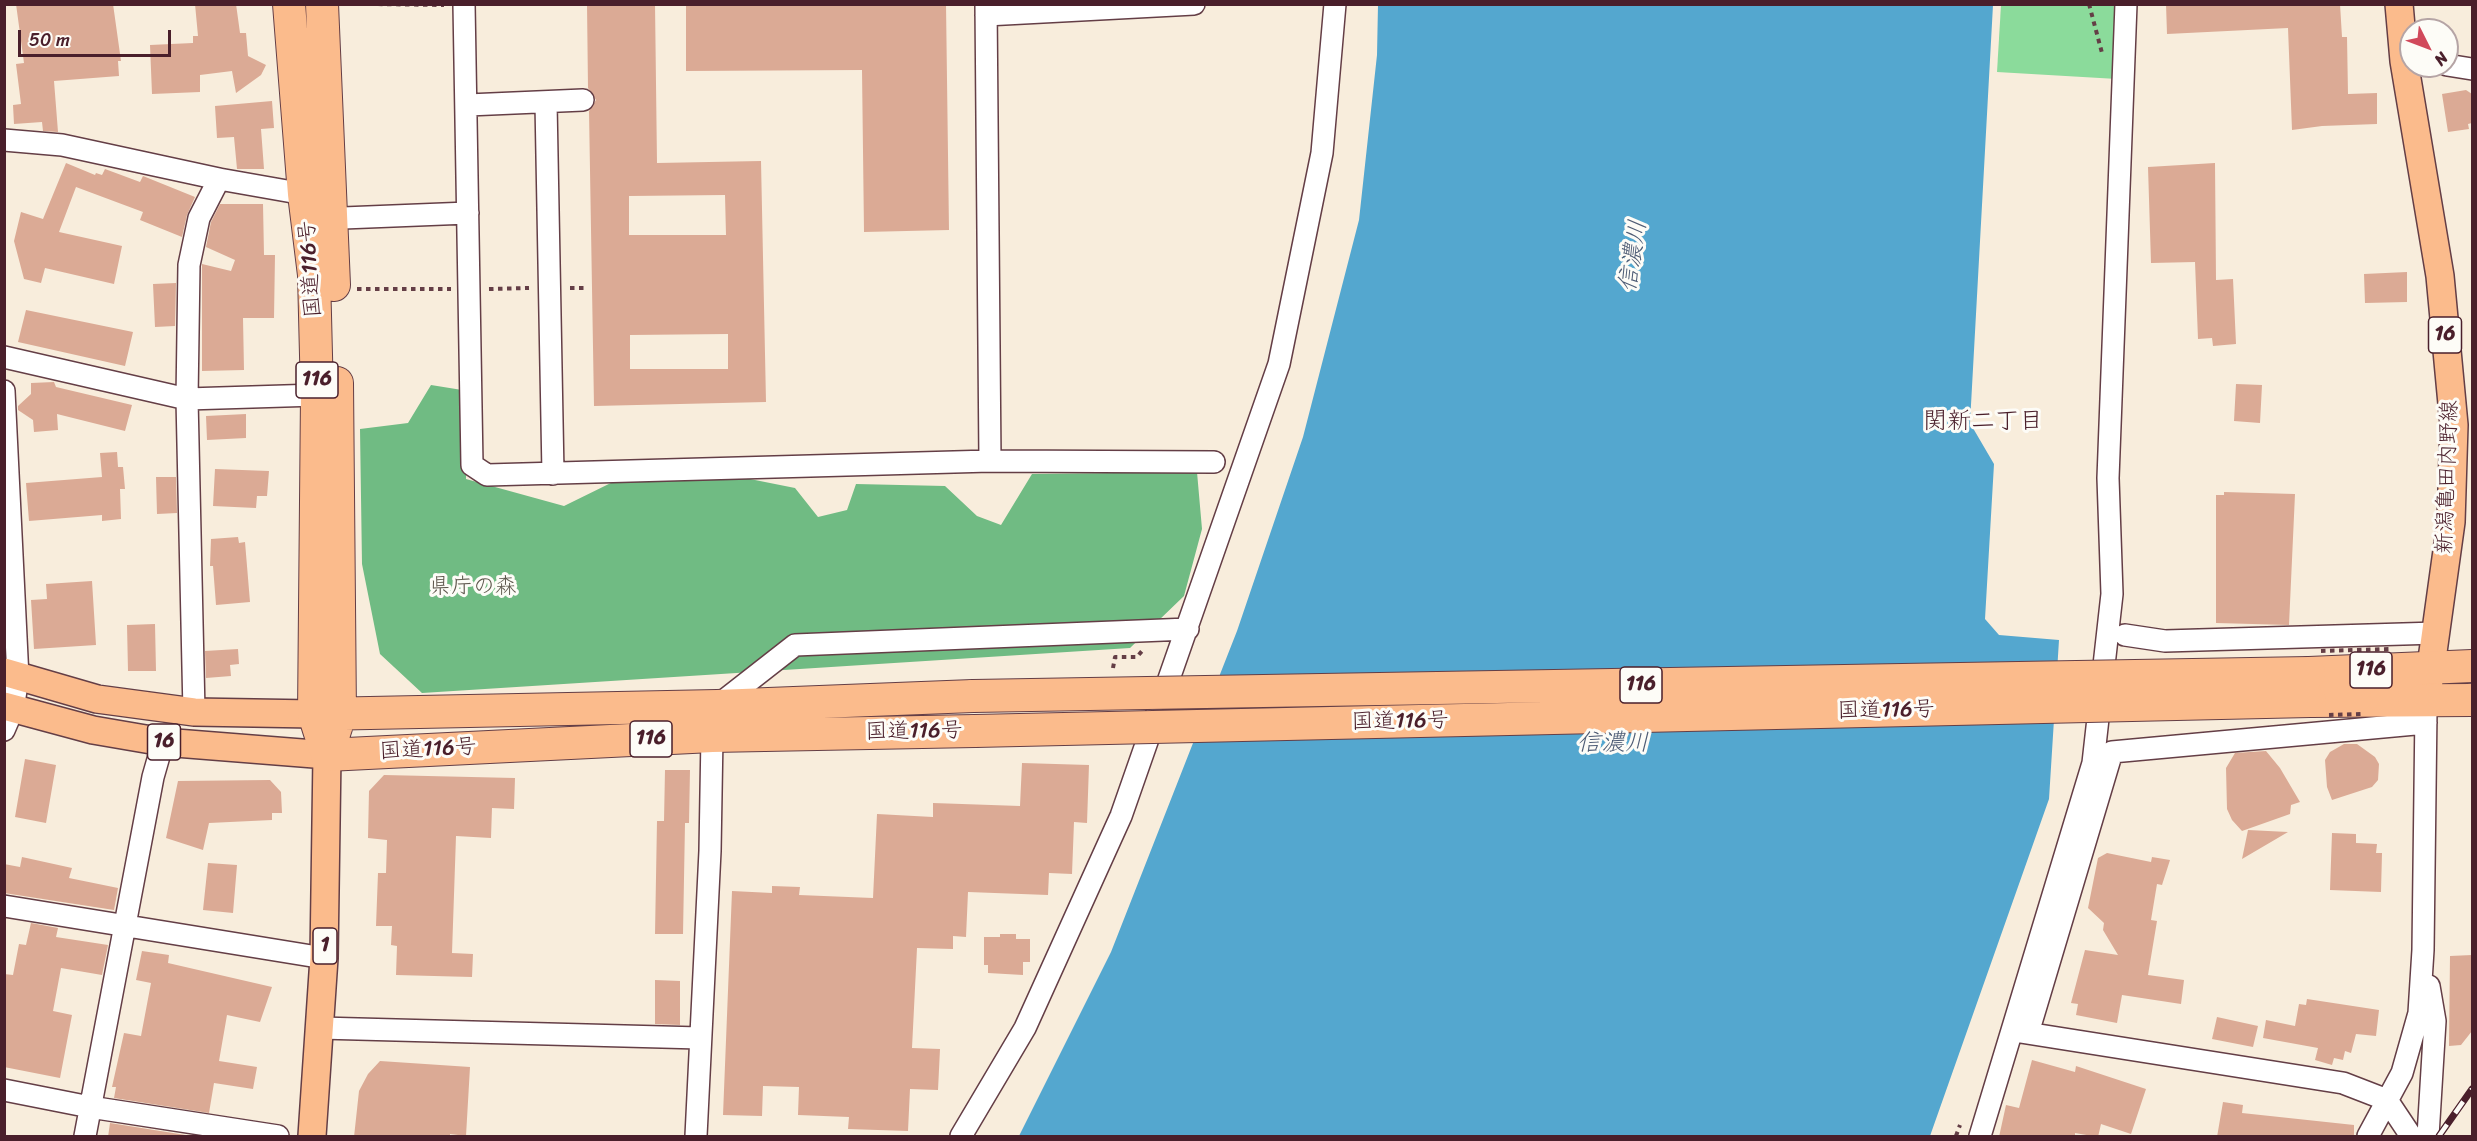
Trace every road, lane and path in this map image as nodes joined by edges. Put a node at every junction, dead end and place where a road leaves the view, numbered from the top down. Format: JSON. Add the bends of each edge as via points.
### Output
{"nodes":[{"id":1,"x":289,"y":4,"type":"edge"},
{"id":2,"x":322,"y":4,"type":"edge"},
{"id":3,"x":369,"y":4,"type":"edge"},
{"id":4,"x":1194,"y":4,"type":"edge"},
{"id":5,"x":1335,"y":4,"type":"edge"},
{"id":6,"x":2089,"y":4,"type":"edge"},
{"id":7,"x":2126,"y":4,"type":"edge"},
{"id":8,"x":464,"y":5,"type":"edge"},
{"id":9,"x":986,"y":10,"type":"edge"},
{"id":10,"x":2103,"y":56,"type":"dead end"},
{"id":11,"x":2410,"y":78,"type":"edge"},
{"id":12,"x":583,"y":100,"type":"dead end"},
{"id":13,"x":546,"y":103,"type":"junction"},
{"id":14,"x":468,"y":105,"type":"junction"},
{"id":15,"x":4,"y":140,"type":"edge"},
{"id":16,"x":219,"y":179,"type":"junction"},
{"id":17,"x":315,"y":211,"type":"junction"},
{"id":18,"x":468,"y":213,"type":"junction"},
{"id":19,"x":4,"y":357,"type":"edge"},
{"id":20,"x":4,"y":391,"type":"edge"},
{"id":21,"x":317,"y":395,"type":"junction"},
{"id":22,"x":187,"y":399,"type":"junction"},
{"id":23,"x":6,"y":454,"type":"edge"},
{"id":24,"x":990,"y":462,"type":"junction"},
{"id":25,"x":1214,"y":462,"type":"dead end"},
{"id":26,"x":553,"y":474,"type":"junction"},
{"id":27,"x":1188,"y":629,"type":"junction"},
{"id":28,"x":2437,"y":633,"type":"junction"},
{"id":29,"x":2125,"y":635,"type":"dead end"},
{"id":30,"x":1144,"y":648,"type":"dead end"},
{"id":31,"x":2472,"y":666,"type":"edge"},
{"id":32,"x":2433,"y":667,"type":"junction"},
{"id":33,"x":1113,"y":669,"type":"dead end"},
{"id":34,"x":11,"y":675,"type":"edge"},
{"id":35,"x":2309,"y":687,"type":"junction"},
{"id":36,"x":2472,"y":700,"type":"edge"},
{"id":37,"x":194,"y":712,"type":"junction"},
{"id":38,"x":2426,"y":712,"type":"junction"},
{"id":39,"x":7,"y":715,"type":"edge"},
{"id":40,"x":327,"y":715,"type":"junction"},
{"id":41,"x":715,"y":721,"type":"junction"},
{"id":42,"x":163,"y":742,"type":"junction"},
{"id":43,"x":327,"y":755,"type":"junction"},
{"id":44,"x":4,"y":906,"type":"edge"},
{"id":45,"x":125,"y":928,"type":"junction"},
{"id":46,"x":2423,"y":950,"type":"junction"},
{"id":47,"x":324,"y":958,"type":"junction"},
{"id":48,"x":320,"y":1028,"type":"junction"},
{"id":49,"x":2021,"y":1032,"type":"junction"},
{"id":50,"x":700,"y":1038,"type":"junction"},
{"id":51,"x":4,"y":1090,"type":"edge"},
{"id":52,"x":2387,"y":1100,"type":"junction"},
{"id":53,"x":90,"y":1107,"type":"junction"},
{"id":54,"x":1963,"y":1115,"type":"dead end"},
{"id":55,"x":85,"y":1137,"type":"edge"},
{"id":56,"x":278,"y":1137,"type":"edge"},
{"id":57,"x":312,"y":1137,"type":"edge"},
{"id":58,"x":696,"y":1137,"type":"edge"},
{"id":59,"x":961,"y":1137,"type":"edge"},
{"id":60,"x":1956,"y":1137,"type":"edge"},
{"id":61,"x":1980,"y":1137,"type":"edge"},
{"id":62,"x":2368,"y":1137,"type":"edge"},
{"id":63,"x":2411,"y":1137,"type":"edge"},
{"id":64,"x":2428,"y":1137,"type":"edge"}],
"edges":[{"from":1,"to":17,"type":"highway","name":"国道116号","number":"116"},
{"from":2,"to":17,"type":"highway","name":"国道116号","number":"116"},
{"from":3,"to":8,"type":"path"},
{"from":4,"to":9,"type":"street"},
{"from":5,"to":27,"type":"street","via":[[1322,153],[1279,364]]},
{"from":6,"to":10,"type":"path"},
{"from":7,"to":49,"type":"street","via":[[2108,478],[2111,605],[2093,763]]},
{"from":8,"to":14,"type":"street"},
{"from":9,"to":24,"type":"street"},
{"from":11,"to":28,"type":"main road","name":"新潟亀田内野線","number":"16","via":[[2440,276],[2454,425],[2451,522]]},
{"from":12,"to":13,"type":"street"},
{"from":13,"to":14,"type":"street"},
{"from":13,"to":26,"type":"street"},
{"from":14,"to":18,"type":"street"},
{"from":15,"to":16,"type":"street","via":[[62,145]]},
{"from":16,"to":17,"type":"street"},
{"from":16,"to":22,"type":"street","via":[[200,218],[189,265]]},
{"from":17,"to":18,"type":"street"},
{"from":17,"to":21,"type":"highway","name":"国道116号","number":"116"},
{"from":17,"to":40,"type":"highway","name":"国道116号","number":"116","via":[[340,454]]},
{"from":18,"to":26,"type":"street","via":[[472,465],[487,475]]},
{"from":19,"to":22,"type":"street"},
{"from":20,"to":23,"type":"street"},
{"from":21,"to":22,"type":"street"},
{"from":21,"to":40,"type":"highway","name":"国道116号","number":"116"},
{"from":22,"to":37,"type":"street"},
{"from":23,"to":34,"type":"street"},
{"from":24,"to":25,"type":"street"},
{"from":24,"to":26,"type":"street"},
{"from":27,"to":41,"type":"street","via":[[795,645]]},
{"from":27,"to":59,"type":"street","via":[[1121,816],[1025,1028]]},
{"from":28,"to":29,"type":"street","via":[[2165,641]]},
{"from":28,"to":32,"type":"main road","name":"新潟亀田内野線","number":"16"},
{"from":30,"to":33,"type":"path","via":[[1137,657],[1114,657]]},
{"from":31,"to":32,"type":"highway","name":"国道116号","number":"116"},
{"from":32,"to":35,"type":"highway","name":"国道116号","number":"116"},
{"from":32,"to":38,"type":"main road","name":"新潟亀田内野線","number":"16"},
{"from":34,"to":37,"type":"main road","number":"16","via":[[98,699]]},
{"from":34,"to":39,"type":"street"},
{"from":35,"to":38,"type":"highway","name":"国道116号","number":"116"},
{"from":35,"to":41,"type":"highway","name":"国道116号","number":"116","bridge":true,"via":[[975,732]]},
{"from":35,"to":41,"type":"highway","name":"国道116号","number":"116","bridge":true,"via":[[973,696]]},
{"from":36,"to":38,"type":"highway","name":"国道116号","number":"116"},
{"from":37,"to":40,"type":"main road","number":"16"},
{"from":38,"to":46,"type":"street"},
{"from":38,"to":49,"type":"street","via":[[2112,752]]},
{"from":39,"to":42,"type":"main road","number":"16"},
{"from":40,"to":41,"type":"highway","name":"国道116号","number":"116"},
{"from":40,"to":43,"type":"highway","name":"国道116号","number":"116"},
{"from":41,"to":43,"type":"highway","name":"国道116号","number":"116"},
{"from":41,"to":50,"type":"street"},
{"from":42,"to":43,"type":"main road","number":"16"},
{"from":42,"to":45,"type":"street"},
{"from":43,"to":47,"type":"main road","number":"1"},
{"from":44,"to":45,"type":"street"},
{"from":45,"to":47,"type":"street"},
{"from":45,"to":53,"type":"street"},
{"from":46,"to":52,"type":"street","via":[[2419,1013],[2402,1073]]},
{"from":46,"to":64,"type":"street","via":[[2435,1021]]},
{"from":47,"to":48,"type":"main road","number":"1"},
{"from":48,"to":50,"type":"street"},
{"from":48,"to":57,"type":"main road","number":"1"},
{"from":49,"to":52,"type":"street","via":[[2343,1083]]},
{"from":49,"to":61,"type":"street"},
{"from":50,"to":58,"type":"street"},
{"from":51,"to":53,"type":"street"},
{"from":52,"to":62,"type":"street"},
{"from":52,"to":63,"type":"street"},
{"from":53,"to":55,"type":"street"},
{"from":53,"to":56,"type":"street"},
{"from":54,"to":60,"type":"path"}]}
